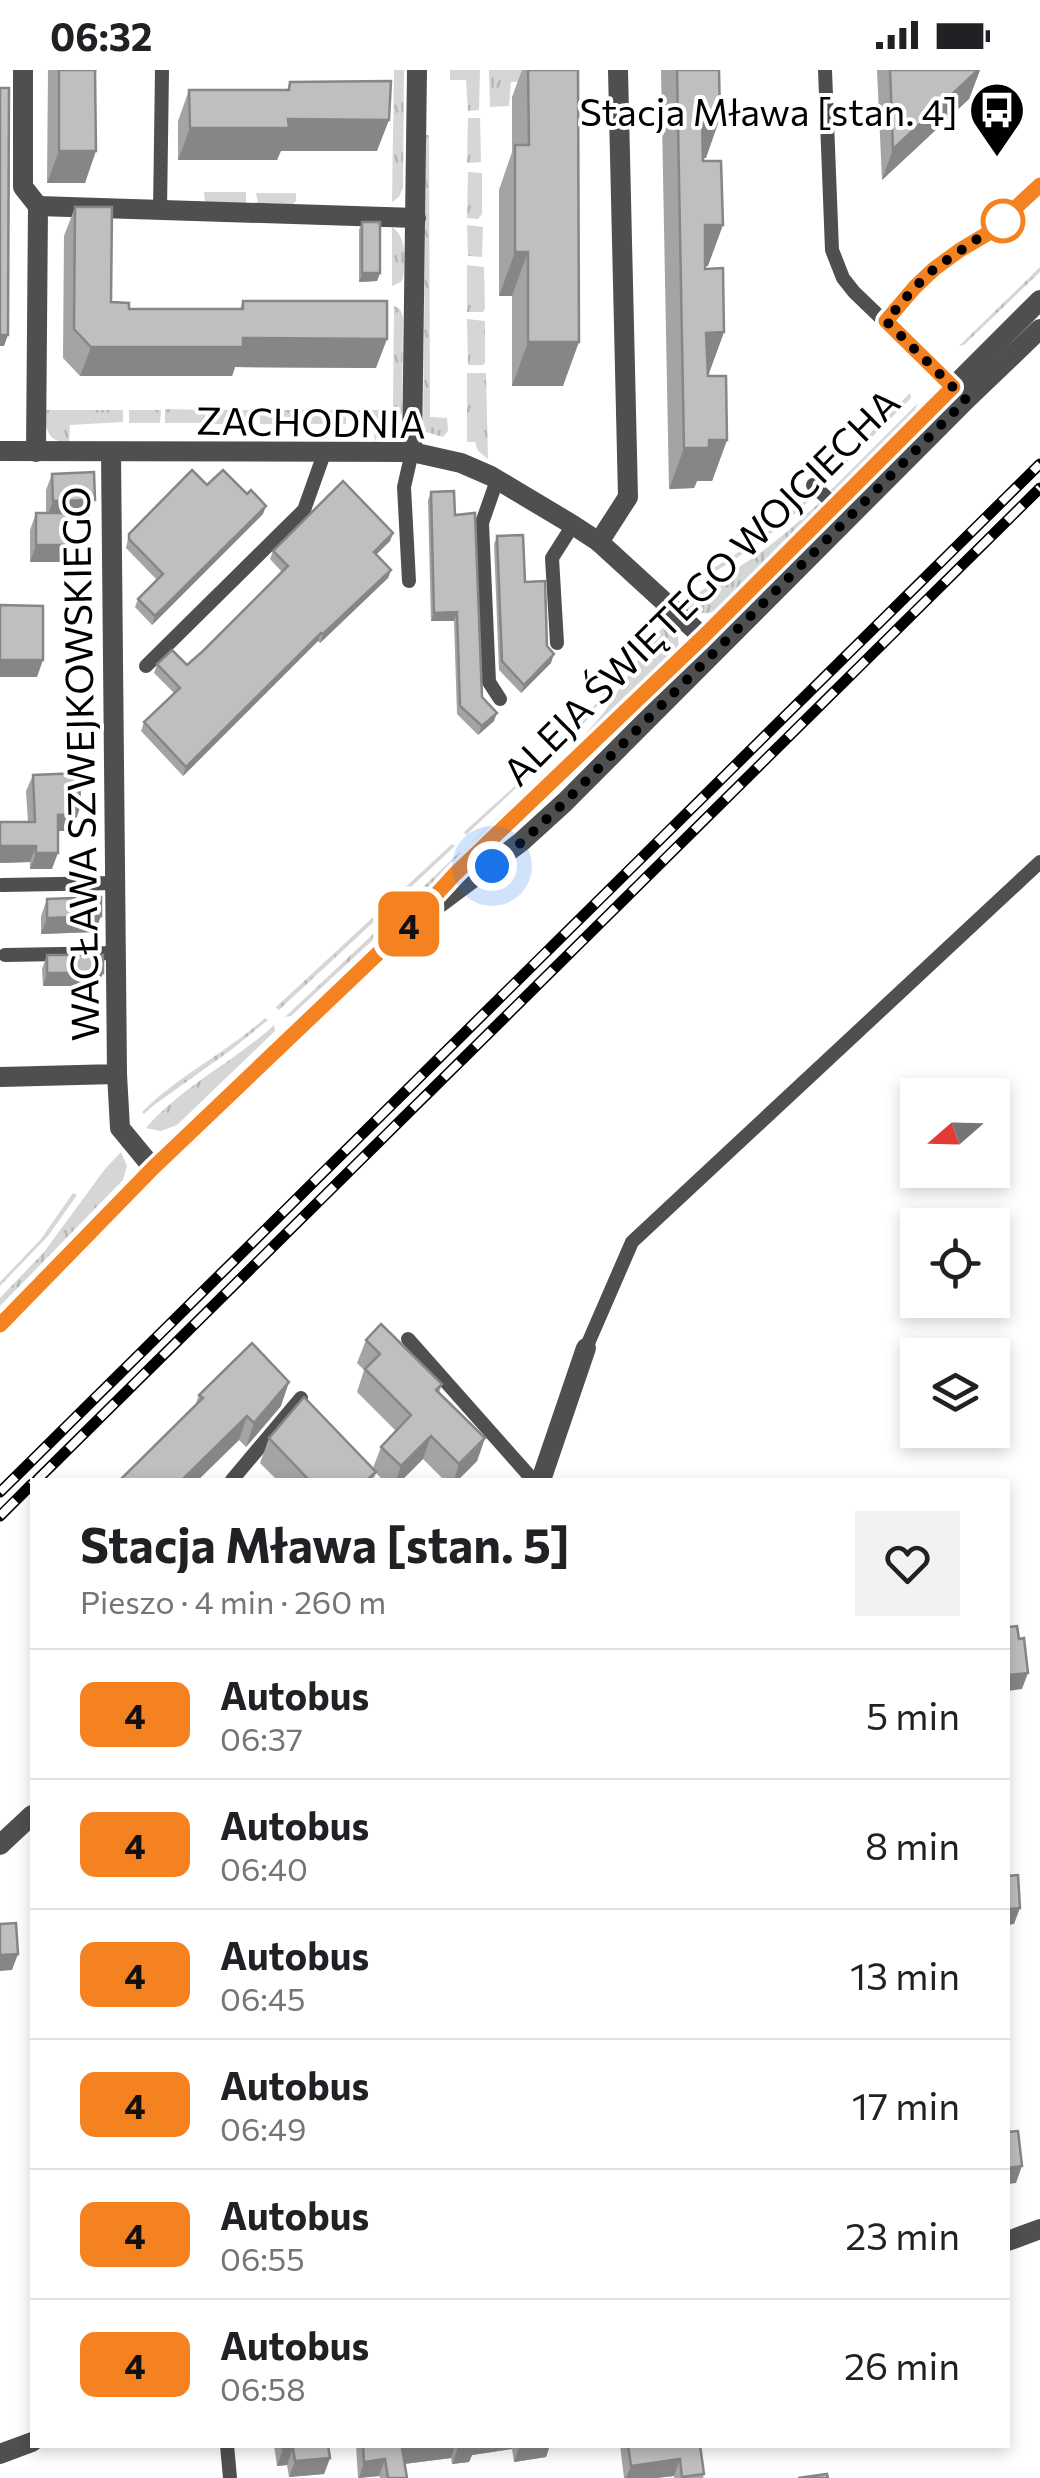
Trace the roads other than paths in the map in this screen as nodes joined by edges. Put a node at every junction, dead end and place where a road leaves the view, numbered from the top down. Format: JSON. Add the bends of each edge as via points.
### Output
{"nodes":[{"id":1,"x":23,"y":70,"type":"edge"},
{"id":2,"x":162,"y":70,"type":"edge"},
{"id":3,"x":417,"y":70,"type":"edge"},
{"id":4,"x":618,"y":70,"type":"edge"},
{"id":5,"x":825,"y":70,"type":"edge"},
{"id":6,"x":1040,"y":186,"type":"edge"},
{"id":7,"x":38,"y":206,"type":"junction"},
{"id":8,"x":160,"y":211,"type":"junction"},
{"id":9,"x":416,"y":218,"type":"junction"},
{"id":10,"x":1040,"y":300,"type":"edge"},
{"id":11,"x":886,"y":321,"type":"junction"},
{"id":12,"x":1040,"y":330,"type":"edge"},
{"id":13,"x":959,"y":393,"type":"junction"},
{"id":14,"x":0,"y":451,"type":"edge"},
{"id":15,"x":36,"y":452,"type":"junction"},
{"id":16,"x":324,"y":452,"type":"junction"},
{"id":17,"x":412,"y":452,"type":"junction"},
{"id":18,"x":110,"y":453,"type":"junction"},
{"id":19,"x":497,"y":480,"type":"junction"},
{"id":20,"x":813,"y":485,"type":"dead end"},
{"id":21,"x":841,"y":511,"type":"junction"},
{"id":22,"x":573,"y":525,"type":"junction"},
{"id":23,"x":598,"y":542,"type":"junction"},
{"id":24,"x":409,"y":582,"type":"dead end"},
{"id":25,"x":557,"y":642,"type":"dead end"},
{"id":26,"x":710,"y":644,"type":"junction"},
{"id":27,"x":146,"y":666,"type":"dead end"},
{"id":28,"x":500,"y":699,"type":"dead end"},
{"id":29,"x":1040,"y":862,"type":"edge"},
{"id":30,"x":116,"y":883,"type":"junction"},
{"id":31,"x":2,"y":885,"type":"edge"},
{"id":32,"x":116,"y":952,"type":"junction"},
{"id":33,"x":5,"y":955,"type":"dead end"},
{"id":34,"x":118,"y":1074,"type":"junction"},
{"id":35,"x":0,"y":1077,"type":"edge"},
{"id":36,"x":153,"y":1168,"type":"junction"},
{"id":37,"x":0,"y":1325,"type":"edge"},
{"id":38,"x":408,"y":1339,"type":"dead end"},
{"id":39,"x":586,"y":1348,"type":"joint"},
{"id":40,"x":301,"y":1398,"type":"edge"},
{"id":41,"x":234,"y":1478,"type":"edge"},
{"id":42,"x":535,"y":1478,"type":"edge"},
{"id":43,"x":538,"y":1478,"type":"edge"},
{"id":44,"x":30,"y":1817,"type":"edge"},
{"id":45,"x":0,"y":1846,"type":"edge"},
{"id":46,"x":1040,"y":2229,"type":"edge"},
{"id":47,"x":1010,"y":2240,"type":"edge"},
{"id":48,"x":30,"y":2443,"type":"edge"},
{"id":49,"x":226,"y":2448,"type":"edge"},
{"id":50,"x":0,"y":2454,"type":"edge"},
{"id":51,"x":230,"y":2478,"type":"edge"}],
"edges":[{"from":1,"to":7,"type":"street","via":[[23,187]]},
{"from":2,"to":8,"type":"lane"},
{"from":3,"to":9,"type":"street"},
{"from":4,"to":23,"type":"street","via":[[628,498]]},
{"from":5,"to":11,"type":"lane","via":[[832,250],[847,282]]},
{"from":6,"to":11,"type":"lane","via":[[987,234],[934,269]]},
{"from":7,"to":8,"type":"street"},
{"from":7,"to":15,"type":"street"},
{"from":8,"to":9,"type":"street"},
{"from":9,"to":17,"type":"street"},
{"from":10,"to":13,"type":"street","name":"ALEJA ŚWIĘTEGO WOJCIECHA"},
{"from":11,"to":13,"type":"lane"},
{"from":12,"to":13,"type":"street","name":"ALEJA ŚWIĘTEGO WOJCIECHA"},
{"from":13,"to":21,"type":"street","name":"ALEJA ŚWIĘTEGO WOJCIECHA"},
{"from":14,"to":15,"type":"street","name":"ZACHODNIA"},
{"from":15,"to":18,"type":"street","name":"ZACHODNIA"},
{"from":16,"to":17,"type":"street","name":"ZACHODNIA"},
{"from":16,"to":18,"type":"street","name":"ZACHODNIA"},
{"from":16,"to":27,"type":"lane","via":[[304,510]]},
{"from":17,"to":19,"type":"street","name":"ZACHODNIA"},
{"from":17,"to":24,"type":"lane","via":[[404,487]]},
{"from":18,"to":30,"type":"street","name":"WACŁAWA SZWEJKOWSKIEGO"},
{"from":19,"to":22,"type":"street","name":"ZACHODNIA"},
{"from":19,"to":28,"type":"lane","via":[[482,523],[489,682]]},
{"from":20,"to":21,"type":"lane"},
{"from":21,"to":26,"type":"street","name":"ALEJA ŚWIĘTEGO WOJCIECHA"},
{"from":22,"to":23,"type":"street","name":"ZACHODNIA"},
{"from":22,"to":25,"type":"lane","via":[[552,558]]},
{"from":23,"to":26,"type":"street","name":"ZACHODNIA"},
{"from":26,"to":36,"type":"street","name":"ALEJA ŚWIĘTEGO WOJCIECHA","via":[[565,802],[522,842],[410,923]]},
{"from":29,"to":39,"type":"lane","via":[[632,1242]]},
{"from":30,"to":31,"type":"lane"},
{"from":30,"to":32,"type":"street","name":"WACŁAWA SZWEJKOWSKIEGO"},
{"from":32,"to":33,"type":"lane"},
{"from":32,"to":34,"type":"street","name":"WACŁAWA SZWEJKOWSKIEGO"},
{"from":34,"to":35,"type":"street","name":"WACŁAWA SZWEJKOWSKIEGO"},
{"from":34,"to":36,"type":"street","name":"WACŁAWA SZWEJKOWSKIEGO","via":[[120,1128]]},
{"from":36,"to":37,"type":"street","name":"ALEJA ŚWIĘTEGO WOJCIECHA"},
{"from":38,"to":42,"type":"lane"},
{"from":39,"to":43,"type":"street"},
{"from":40,"to":41,"type":"lane"},
{"from":44,"to":45,"type":"street"},
{"from":46,"to":47,"type":"street"},
{"from":48,"to":50,"type":"street"},
{"from":49,"to":51,"type":"lane"}]}
